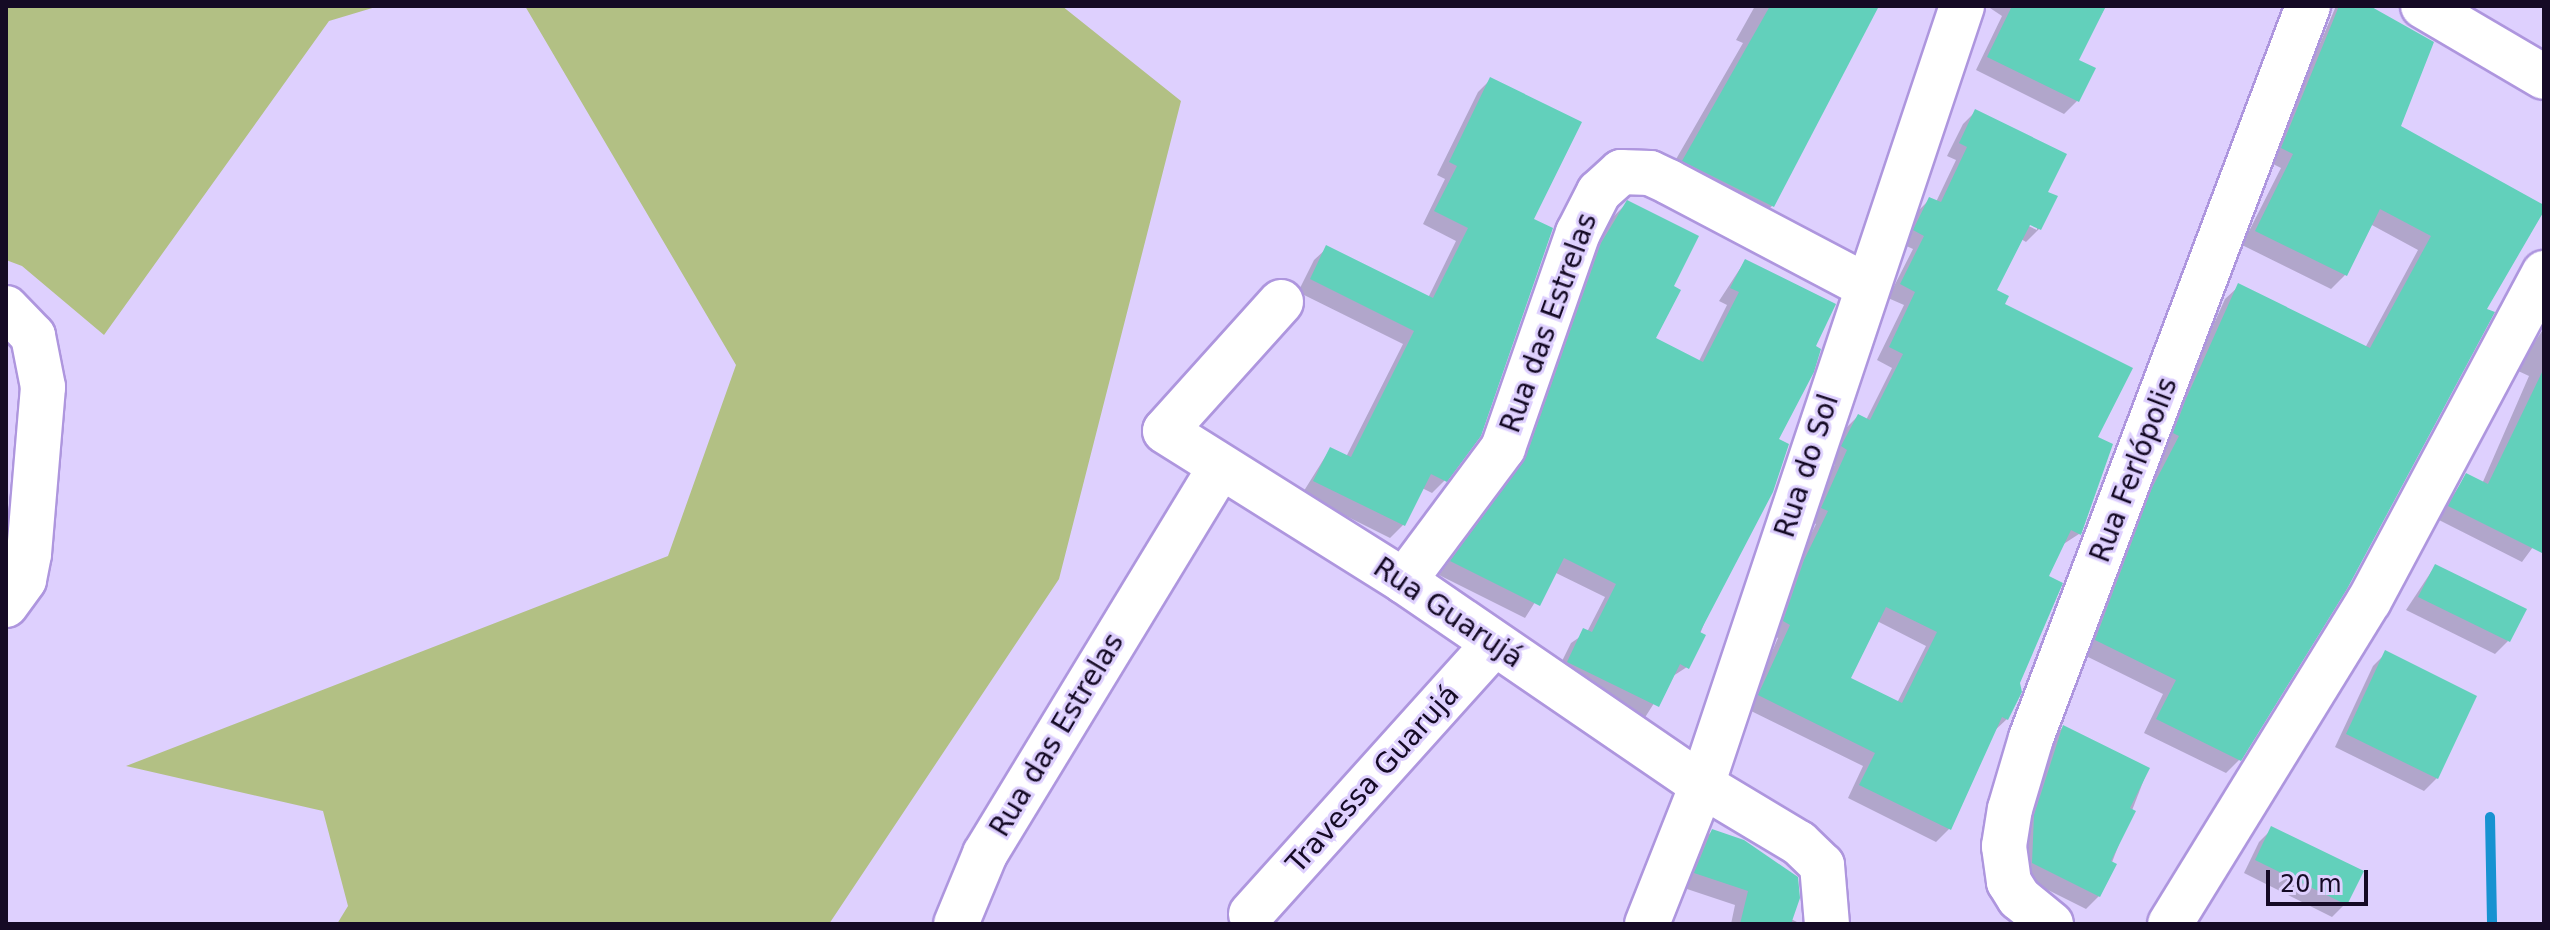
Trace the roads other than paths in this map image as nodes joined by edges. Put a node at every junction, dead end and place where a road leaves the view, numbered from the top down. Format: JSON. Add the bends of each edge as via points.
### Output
{"nodes":[{"id":1,"x":1962,"y":6,"type":"edge"},
{"id":2,"x":2308,"y":6,"type":"edge"},
{"id":3,"x":2423,"y":6,"type":"edge"},
{"id":4,"x":2544,"y":77,"type":"edge"},
{"id":5,"x":2544,"y":273,"type":"edge"},
{"id":6,"x":1866,"y":286,"type":"junction"},
{"id":7,"x":1281,"y":302,"type":"dead end"},
{"id":8,"x":6,"y":308,"type":"edge"},
{"id":9,"x":1219,"y":469,"type":"junction"},
{"id":10,"x":1404,"y":581,"type":"junction"},
{"id":11,"x":6,"y":605,"type":"edge"},
{"id":12,"x":1494,"y":644,"type":"junction"},
{"id":13,"x":1702,"y":785,"type":"junction"},
{"id":14,"x":1251,"y":914,"type":"dead end"},
{"id":15,"x":956,"y":924,"type":"edge"},
{"id":16,"x":1647,"y":924,"type":"edge"},
{"id":17,"x":1827,"y":924,"type":"edge"},
{"id":18,"x":2051,"y":924,"type":"edge"},
{"id":19,"x":2170,"y":924,"type":"edge"}],
"edges":[{"from":1,"to":6,"type":"street","name":"Rua do Sol"},
{"from":2,"to":18,"type":"street","name":"Rua Ferlópolis","via":[[2031,738],[2010,809],[2004,846],[2009,882],[2019,898]]},
{"from":3,"to":4,"type":"street"},
{"from":5,"to":19,"type":"street","via":[[2369,601]]},
{"from":6,"to":10,"type":"street","name":"Rua das Estrelas","via":[[1650,173],[1621,172],[1599,192],[1578,233],[1503,448]]},
{"from":6,"to":13,"type":"street","name":"Rua do Sol"},
{"from":7,"to":9,"type":"street","name":"Rua Guarujá","via":[[1165,431]]},
{"from":8,"to":11,"type":"street","via":[[33,336],[43,387],[29,554],[24,580]]},
{"from":9,"to":10,"type":"street","name":"Rua Guarujá"},
{"from":9,"to":15,"type":"street","name":"Rua das Estrelas","via":[[985,854]]},
{"from":10,"to":12,"type":"street","name":"Rua Guarujá"},
{"from":12,"to":13,"type":"street","name":"Rua Guarujá"},
{"from":12,"to":14,"type":"street","name":"Travessa Guarujá"},
{"from":13,"to":16,"type":"street","name":"Rua do Sol"},
{"from":13,"to":17,"type":"street","name":"Rua Guarujá","via":[[1817,859],[1825,874]]}]}
